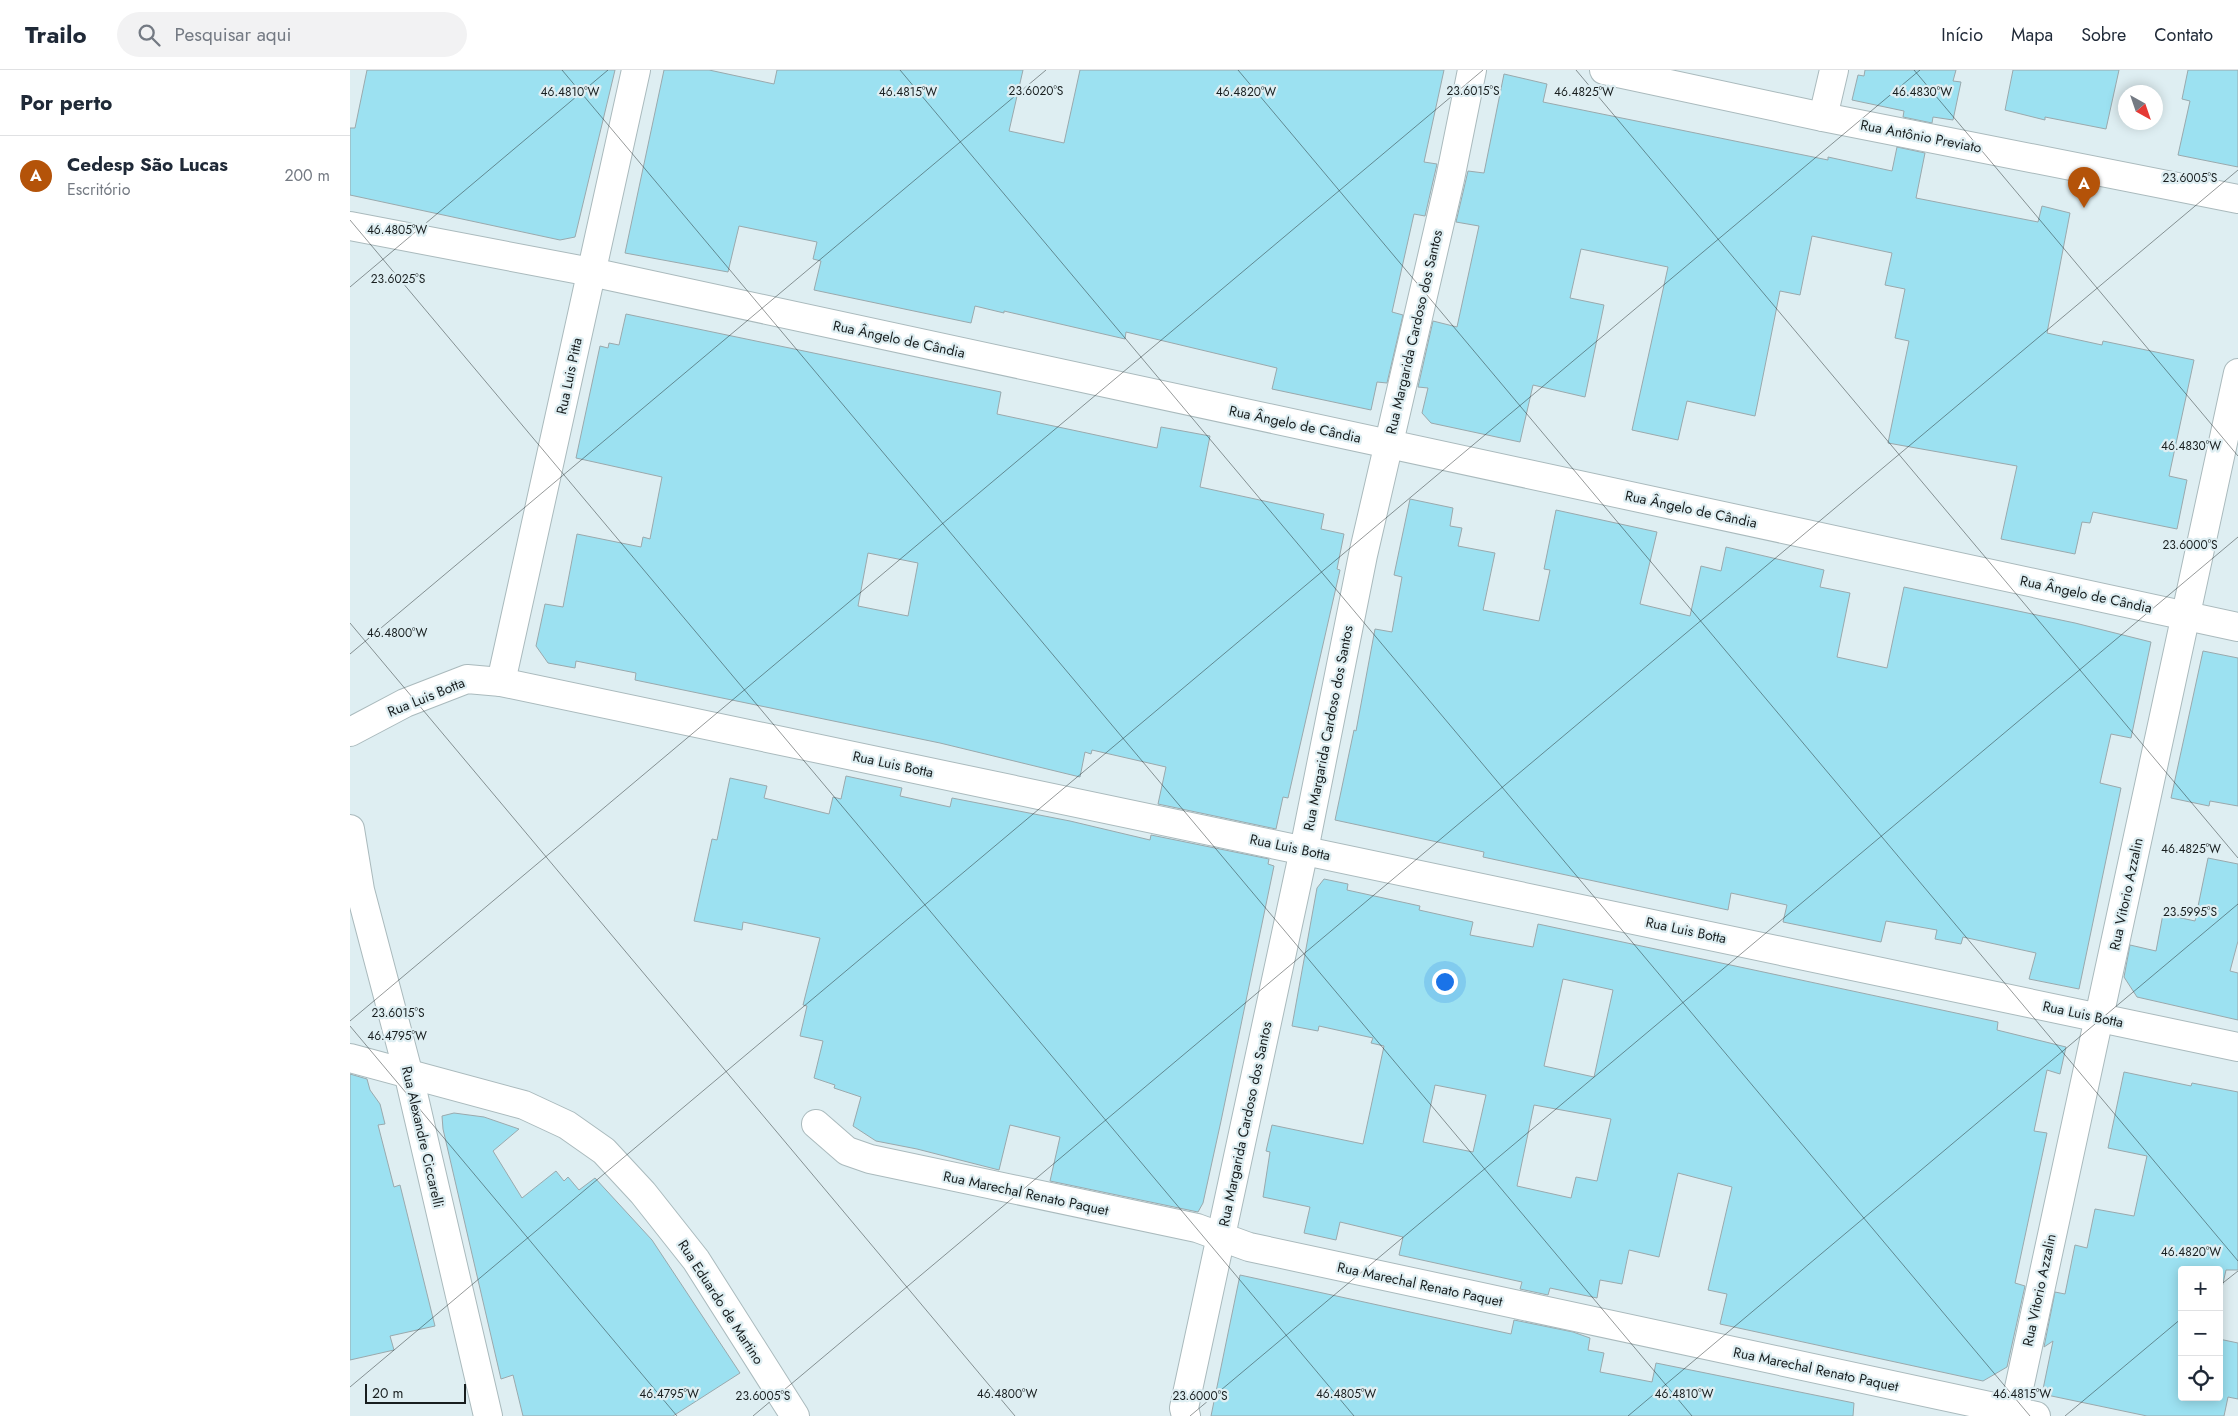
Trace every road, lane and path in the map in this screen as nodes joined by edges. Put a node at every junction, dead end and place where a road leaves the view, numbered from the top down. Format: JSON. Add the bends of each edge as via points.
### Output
{"nodes":[{"id":1,"x":636,"y":70,"type":"edge"},
{"id":2,"x":1472,"y":70,"type":"edge"},
{"id":3,"x":1604,"y":70,"type":"edge"},
{"id":4,"x":1834,"y":70,"type":"edge"},
{"id":5,"x":1823,"y":117,"type":"junction"},
{"id":6,"x":2238,"y":199,"type":"edge"},
{"id":7,"x":350,"y":226,"type":"edge"},
{"id":8,"x":591,"y":272,"type":"junction"},
{"id":9,"x":2238,"y":373,"type":"edge"},
{"id":10,"x":1389,"y":443,"type":"junction"},
{"id":11,"x":2187,"y":616,"type":"junction"},
{"id":12,"x":2238,"y":627,"type":"edge"},
{"id":13,"x":501,"y":682,"type":"junction"},
{"id":14,"x":350,"y":732,"type":"edge"},
{"id":15,"x":350,"y":829,"type":"edge"},
{"id":16,"x":1304,"y":850,"type":"junction"},
{"id":17,"x":2099,"y":1017,"type":"junction"},
{"id":18,"x":2238,"y":1047,"type":"edge"},
{"id":19,"x":350,"y":1058,"type":"edge"},
{"id":20,"x":408,"y":1072,"type":"junction"},
{"id":21,"x":816,"y":1124,"type":"dead end"},
{"id":22,"x":1220,"y":1237,"type":"junction"},
{"id":23,"x":2021,"y":1414,"type":"edge"},
{"id":24,"x":488,"y":1416,"type":"edge"},
{"id":25,"x":795,"y":1416,"type":"edge"},
{"id":26,"x":1186,"y":1416,"type":"edge"}],
"edges":[{"from":1,"to":8,"type":"street","name":"Rua Luis Pitta"},
{"from":2,"to":10,"type":"street","name":"Rua Margarida Cardoso dos Santos"},
{"from":3,"to":5,"type":"street","name":"Rua Antônio Previato"},
{"from":4,"to":5,"type":"street"},
{"from":5,"to":6,"type":"street","name":"Rua Antônio Previato"},
{"from":7,"to":8,"type":"street","name":"Rua Ângelo de Cândia"},
{"from":8,"to":10,"type":"street","name":"Rua Ângelo de Cândia"},
{"from":8,"to":13,"type":"street","name":"Rua Luis Pitta"},
{"from":9,"to":11,"type":"street","name":"Rua Vitorio Azzalin"},
{"from":10,"to":11,"type":"street","name":"Rua Ângelo de Cândia"},
{"from":10,"to":16,"type":"street","name":"Rua Margarida Cardoso dos Santos","via":[[1363,555]]},
{"from":11,"to":12,"type":"street","name":"Rua Ângelo de Cândia"},
{"from":11,"to":17,"type":"street","name":"Rua Vitorio Azzalin"},
{"from":13,"to":14,"type":"street","name":"Rua Luis Botta","via":[[468,679],[405,702]]},
{"from":13,"to":16,"type":"street","name":"Rua Luis Botta"},
{"from":15,"to":20,"type":"street","name":"Rua Alexandre Ciccarelli","via":[[360,890]]},
{"from":16,"to":17,"type":"street","name":"Rua Luis Botta"},
{"from":16,"to":22,"type":"street","name":"Rua Margarida Cardoso dos Santos"},
{"from":17,"to":18,"type":"street","name":"Rua Luis Botta"},
{"from":17,"to":23,"type":"street","name":"Rua Vitorio Azzalin"},
{"from":19,"to":20,"type":"street","name":"Rua Eduardo de Martino"},
{"from":20,"to":24,"type":"street","name":"Rua Alexandre Ciccarelli"},
{"from":20,"to":25,"type":"street","name":"Rua Eduardo de Martino","via":[[524,1105],[567,1125],[604,1151],[643,1193],[696,1260]]},
{"from":21,"to":22,"type":"street","name":"Rua Marechal Renato Paquet","via":[[848,1150],[870,1159],[1196,1228]]},
{"from":22,"to":23,"type":"street","name":"Rua Marechal Renato Paquet","via":[[1250,1247]]},
{"from":22,"to":26,"type":"street","name":"Rua Margarida Cardoso dos Santos","via":[[1184,1408]]}]}
